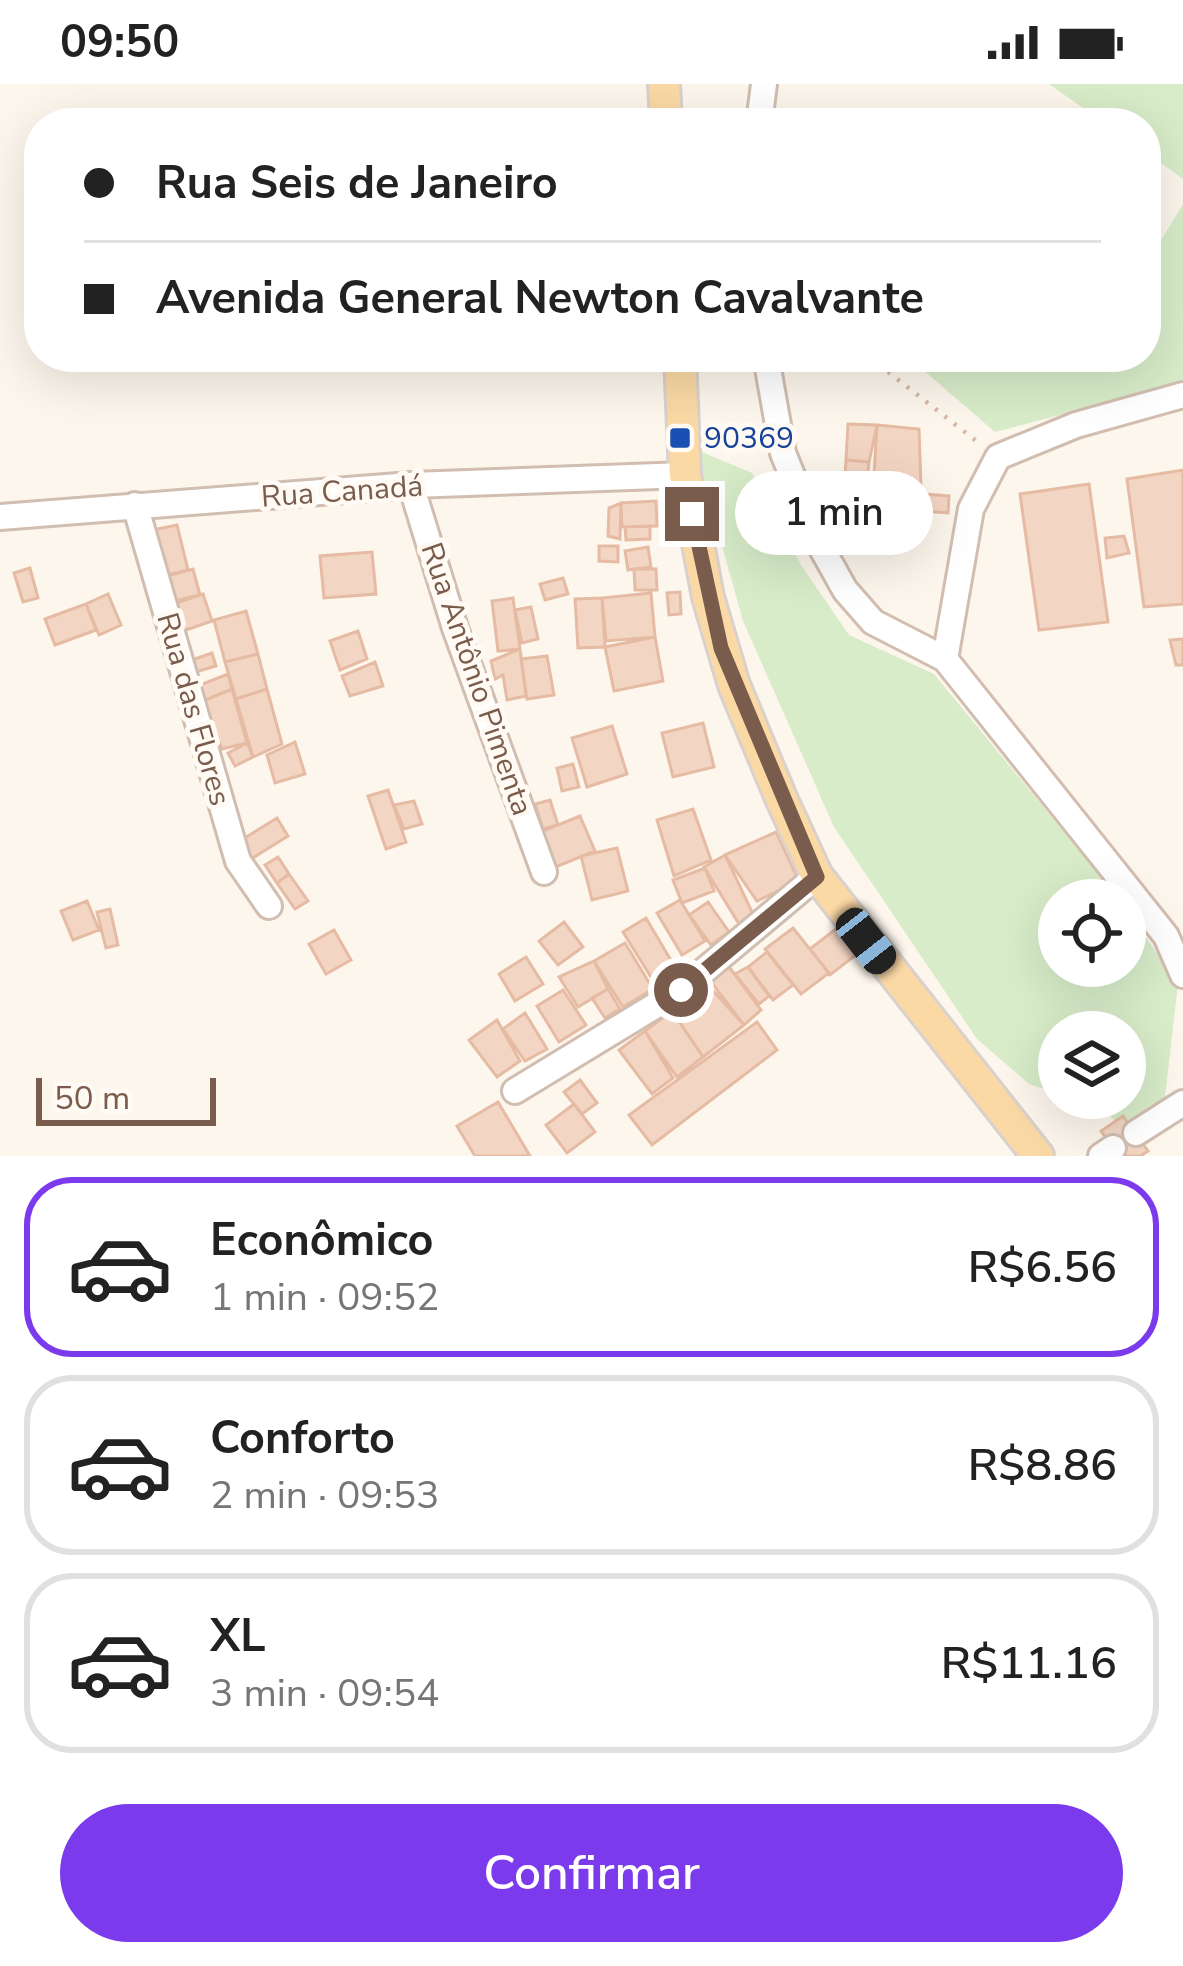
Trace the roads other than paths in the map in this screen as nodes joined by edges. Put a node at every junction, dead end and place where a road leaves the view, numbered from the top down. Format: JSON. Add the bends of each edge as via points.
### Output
{"nodes":[{"id":1,"x":681,"y":372,"type":"edge"},
{"id":2,"x":769,"y":372,"type":"edge"},
{"id":3,"x":1183,"y":395,"type":"edge"},
{"id":4,"x":685,"y":475,"type":"junction"},
{"id":5,"x":411,"y":485,"type":"junction"},
{"id":6,"x":135,"y":505,"type":"junction"},
{"id":7,"x":0,"y":517,"type":"edge"},
{"id":8,"x":945,"y":658,"type":"junction"},
{"id":9,"x":544,"y":872,"type":"dead end"},
{"id":10,"x":817,"y":877,"type":"junction"},
{"id":11,"x":269,"y":906,"type":"dead end"},
{"id":12,"x":1174,"y":932,"type":"edge"},
{"id":13,"x":1183,"y":975,"type":"edge"},
{"id":14,"x":514,"y":1091,"type":"dead end"},
{"id":15,"x":1183,"y":1103,"type":"edge"},
{"id":16,"x":1136,"y":1133,"type":"dead end"},
{"id":17,"x":1038,"y":1156,"type":"edge"}],
"edges":[{"from":1,"to":4,"type":"main road"},
{"from":2,"to":8,"type":"street","via":[[783,453],[845,590],[873,622]]},
{"from":3,"to":8,"type":"street","via":[[998,457],[971,509]]},
{"from":4,"to":5,"type":"street","name":"Rua Canadá"},
{"from":4,"to":10,"type":"main road","via":[[721,648]]},
{"from":5,"to":6,"type":"street","name":"Rua Canadá"},
{"from":5,"to":9,"type":"street","name":"Rua Antônio Pimenta"},
{"from":6,"to":7,"type":"street","name":"Rua Canadá"},
{"from":6,"to":11,"type":"street","name":"Rua das Flores","via":[[238,861]]},
{"from":8,"to":12,"type":"street"},
{"from":10,"to":14,"type":"street","via":[[681,990]]},
{"from":10,"to":17,"type":"main road"},
{"from":12,"to":13,"type":"street"},
{"from":15,"to":16,"type":"street"}]}
